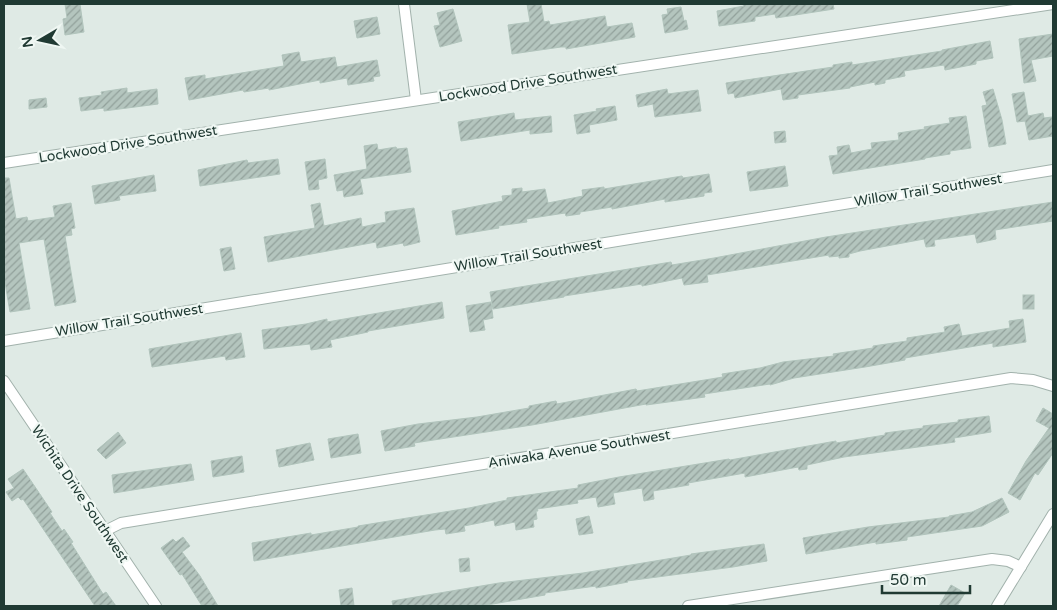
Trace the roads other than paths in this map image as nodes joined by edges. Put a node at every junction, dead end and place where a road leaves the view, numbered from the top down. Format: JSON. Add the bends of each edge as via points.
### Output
{"nodes":[{"id":1,"x":404,"y":4,"type":"edge"},
{"id":2,"x":1053,"y":4,"type":"edge"},
{"id":3,"x":416,"y":100,"type":"junction"},
{"id":4,"x":4,"y":163,"type":"edge"},
{"id":5,"x":1053,"y":170,"type":"edge"},
{"id":6,"x":4,"y":341,"type":"edge"},
{"id":7,"x":4,"y":381,"type":"edge"},
{"id":8,"x":1053,"y":386,"type":"edge"},
{"id":9,"x":1053,"y":514,"type":"edge"},
{"id":10,"x":105,"y":531,"type":"junction"},
{"id":11,"x":1021,"y":567,"type":"junction"},
{"id":12,"x":156,"y":606,"type":"edge"},
{"id":13,"x":688,"y":606,"type":"edge"},
{"id":14,"x":997,"y":606,"type":"edge"}],
"edges":[{"from":1,"to":3,"type":"street"},
{"from":2,"to":3,"type":"street","name":"Lockwood Drive Southwest"},
{"from":3,"to":4,"type":"street","name":"Lockwood Drive Southwest"},
{"from":5,"to":6,"type":"street","name":"Willow Trail Southwest"},
{"from":7,"to":10,"type":"street","name":"Wichita Drive Southwest"},
{"from":8,"to":10,"type":"street","name":"Aniwaka Avenue Southwest","via":[[1011,378],[121,524]]},
{"from":9,"to":11,"type":"street"},
{"from":10,"to":12,"type":"street","name":"Wichita Drive Southwest"},
{"from":11,"to":13,"type":"street","via":[[1008,560],[992,559]]},
{"from":11,"to":14,"type":"street"}]}
